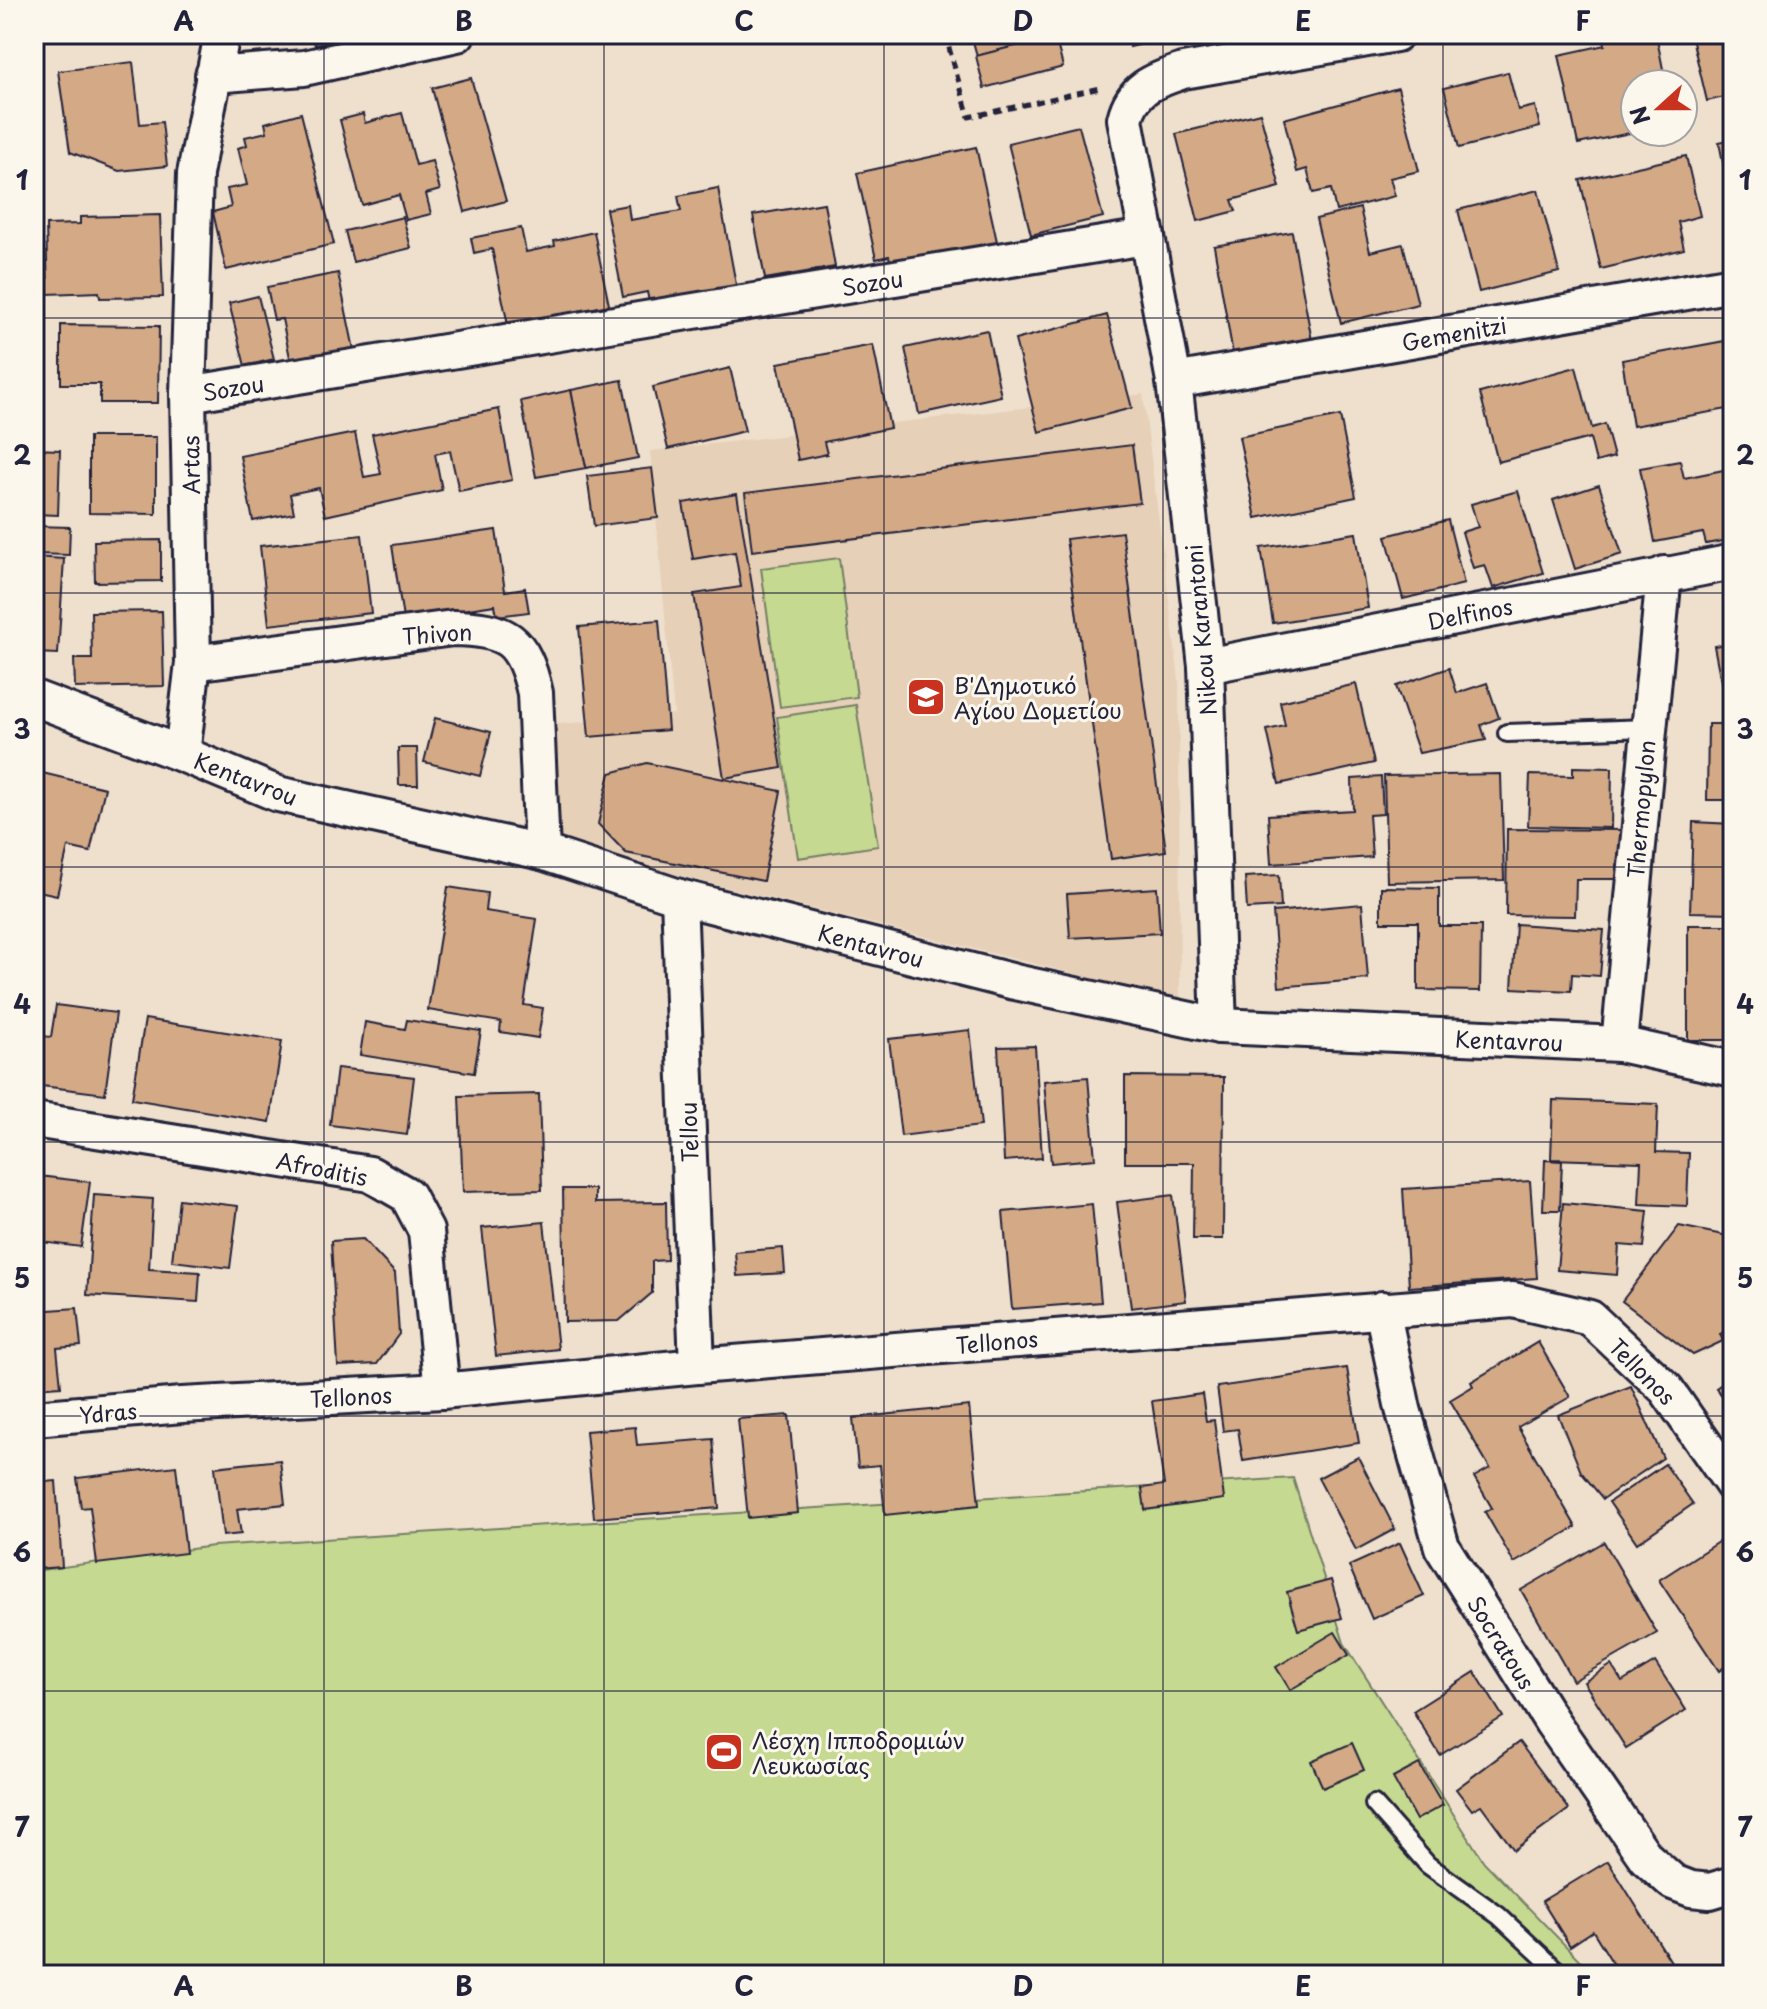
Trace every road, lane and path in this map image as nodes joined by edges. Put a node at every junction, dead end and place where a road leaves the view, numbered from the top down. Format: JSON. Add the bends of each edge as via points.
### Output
{"nodes":[{"id":1,"x":222,"y":34,"type":"edge"},
{"id":2,"x":457,"y":34,"type":"edge"},
{"id":3,"x":945,"y":34,"type":"edge"},
{"id":4,"x":1396,"y":34,"type":"edge"},
{"id":5,"x":213,"y":75,"type":"junction"},
{"id":6,"x":1129,"y":103,"type":"junction"},
{"id":7,"x":1145,"y":237,"type":"junction"},
{"id":8,"x":1733,"y":284,"type":"edge"},
{"id":9,"x":1174,"y":381,"type":"junction"},
{"id":10,"x":188,"y":394,"type":"junction"},
{"id":11,"x":1733,"y":562,"type":"edge"},
{"id":12,"x":1664,"y":574,"type":"junction"},
{"id":13,"x":193,"y":663,"type":"junction"},
{"id":14,"x":1206,"y":666,"type":"junction"},
{"id":15,"x":34,"y":698,"type":"edge"},
{"id":16,"x":1647,"y":728,"type":"junction"},
{"id":17,"x":1507,"y":733,"type":"dead end"},
{"id":18,"x":182,"y":754,"type":"junction"},
{"id":19,"x":542,"y":852,"type":"junction"},
{"id":20,"x":679,"y":897,"type":"junction"},
{"id":21,"x":1219,"y":1026,"type":"junction"},
{"id":22,"x":1619,"y":1044,"type":"junction"},
{"id":23,"x":1733,"y":1069,"type":"edge"},
{"id":24,"x":34,"y":1120,"type":"edge"},
{"id":25,"x":1382,"y":1309,"type":"junction"},
{"id":26,"x":697,"y":1366,"type":"junction"},
{"id":27,"x":442,"y":1391,"type":"junction"},
{"id":28,"x":182,"y":1405,"type":"joint"},
{"id":29,"x":34,"y":1418,"type":"edge"},
{"id":30,"x":1733,"y":1485,"type":"edge"},
{"id":31,"x":1374,"y":1804,"type":"dead end"},
{"id":32,"x":1733,"y":1884,"type":"edge"},
{"id":33,"x":1562,"y":1975,"type":"edge"}],
"edges":[{"from":1,"to":5,"type":"street","name":"Artas"},
{"from":2,"to":5,"type":"street","via":[[304,68]]},
{"from":3,"to":6,"type":"path","via":[[969,117],[1104,87]]},
{"from":4,"to":6,"type":"street","via":[[1183,71],[1157,80]]},
{"from":5,"to":10,"type":"street","name":"Artas","via":[[195,174]]},
{"from":6,"to":7,"type":"street","via":[[1127,143]]},
{"from":7,"to":9,"type":"street","name":"Nikou Karantoni"},
{"from":7,"to":10,"type":"street","name":"Sozou"},
{"from":8,"to":9,"type":"street","name":"Gemenitzi"},
{"from":9,"to":14,"type":"street","name":"Nikou Karantoni"},
{"from":10,"to":13,"type":"street","name":"Artas"},
{"from":11,"to":12,"type":"street","name":"Delfinos"},
{"from":12,"to":14,"type":"street","name":"Delfinos"},
{"from":12,"to":16,"type":"street","name":"Thermopylon"},
{"from":13,"to":18,"type":"street","name":"Artas"},
{"from":13,"to":19,"type":"street","name":"Thivon","via":[[453,628],[493,631],[508,638],[530,670],[535,693]]},
{"from":14,"to":21,"type":"street","name":"Nikou Karantoni"},
{"from":15,"to":18,"type":"street","name":"Kentavrou"},
{"from":16,"to":17,"type":"lane"},
{"from":16,"to":22,"type":"street","name":"Thermopylon"},
{"from":18,"to":19,"type":"street","name":"Kentavrou","via":[[278,794]]},
{"from":19,"to":20,"type":"street","name":"Kentavrou"},
{"from":20,"to":21,"type":"street","name":"Kentavrou","via":[[1015,982]]},
{"from":20,"to":26,"type":"street","name":"Tellou"},
{"from":21,"to":22,"type":"street","name":"Kentavrou"},
{"from":22,"to":23,"type":"street","name":"Kentavrou"},
{"from":24,"to":27,"type":"street","name":"Afroditis","via":[[370,1174],[407,1195],[426,1231]]},
{"from":25,"to":26,"type":"street","name":"Tellonos"},
{"from":25,"to":30,"type":"street","name":"Tellonos","via":[[1513,1300],[1590,1318],[1666,1389]]},
{"from":25,"to":32,"type":"street","name":"Socratous","via":[[1403,1409],[1442,1547],[1552,1722],[1646,1858],[1673,1882],[1691,1889],[1710,1891]]},
{"from":26,"to":27,"type":"street","name":"Tellonos"},
{"from":27,"to":28,"type":"street","name":"Tellonos"},
{"from":28,"to":29,"type":"street","name":"Ydras"},
{"from":31,"to":33,"type":"lane","via":[[1428,1865],[1499,1916]]}]}
